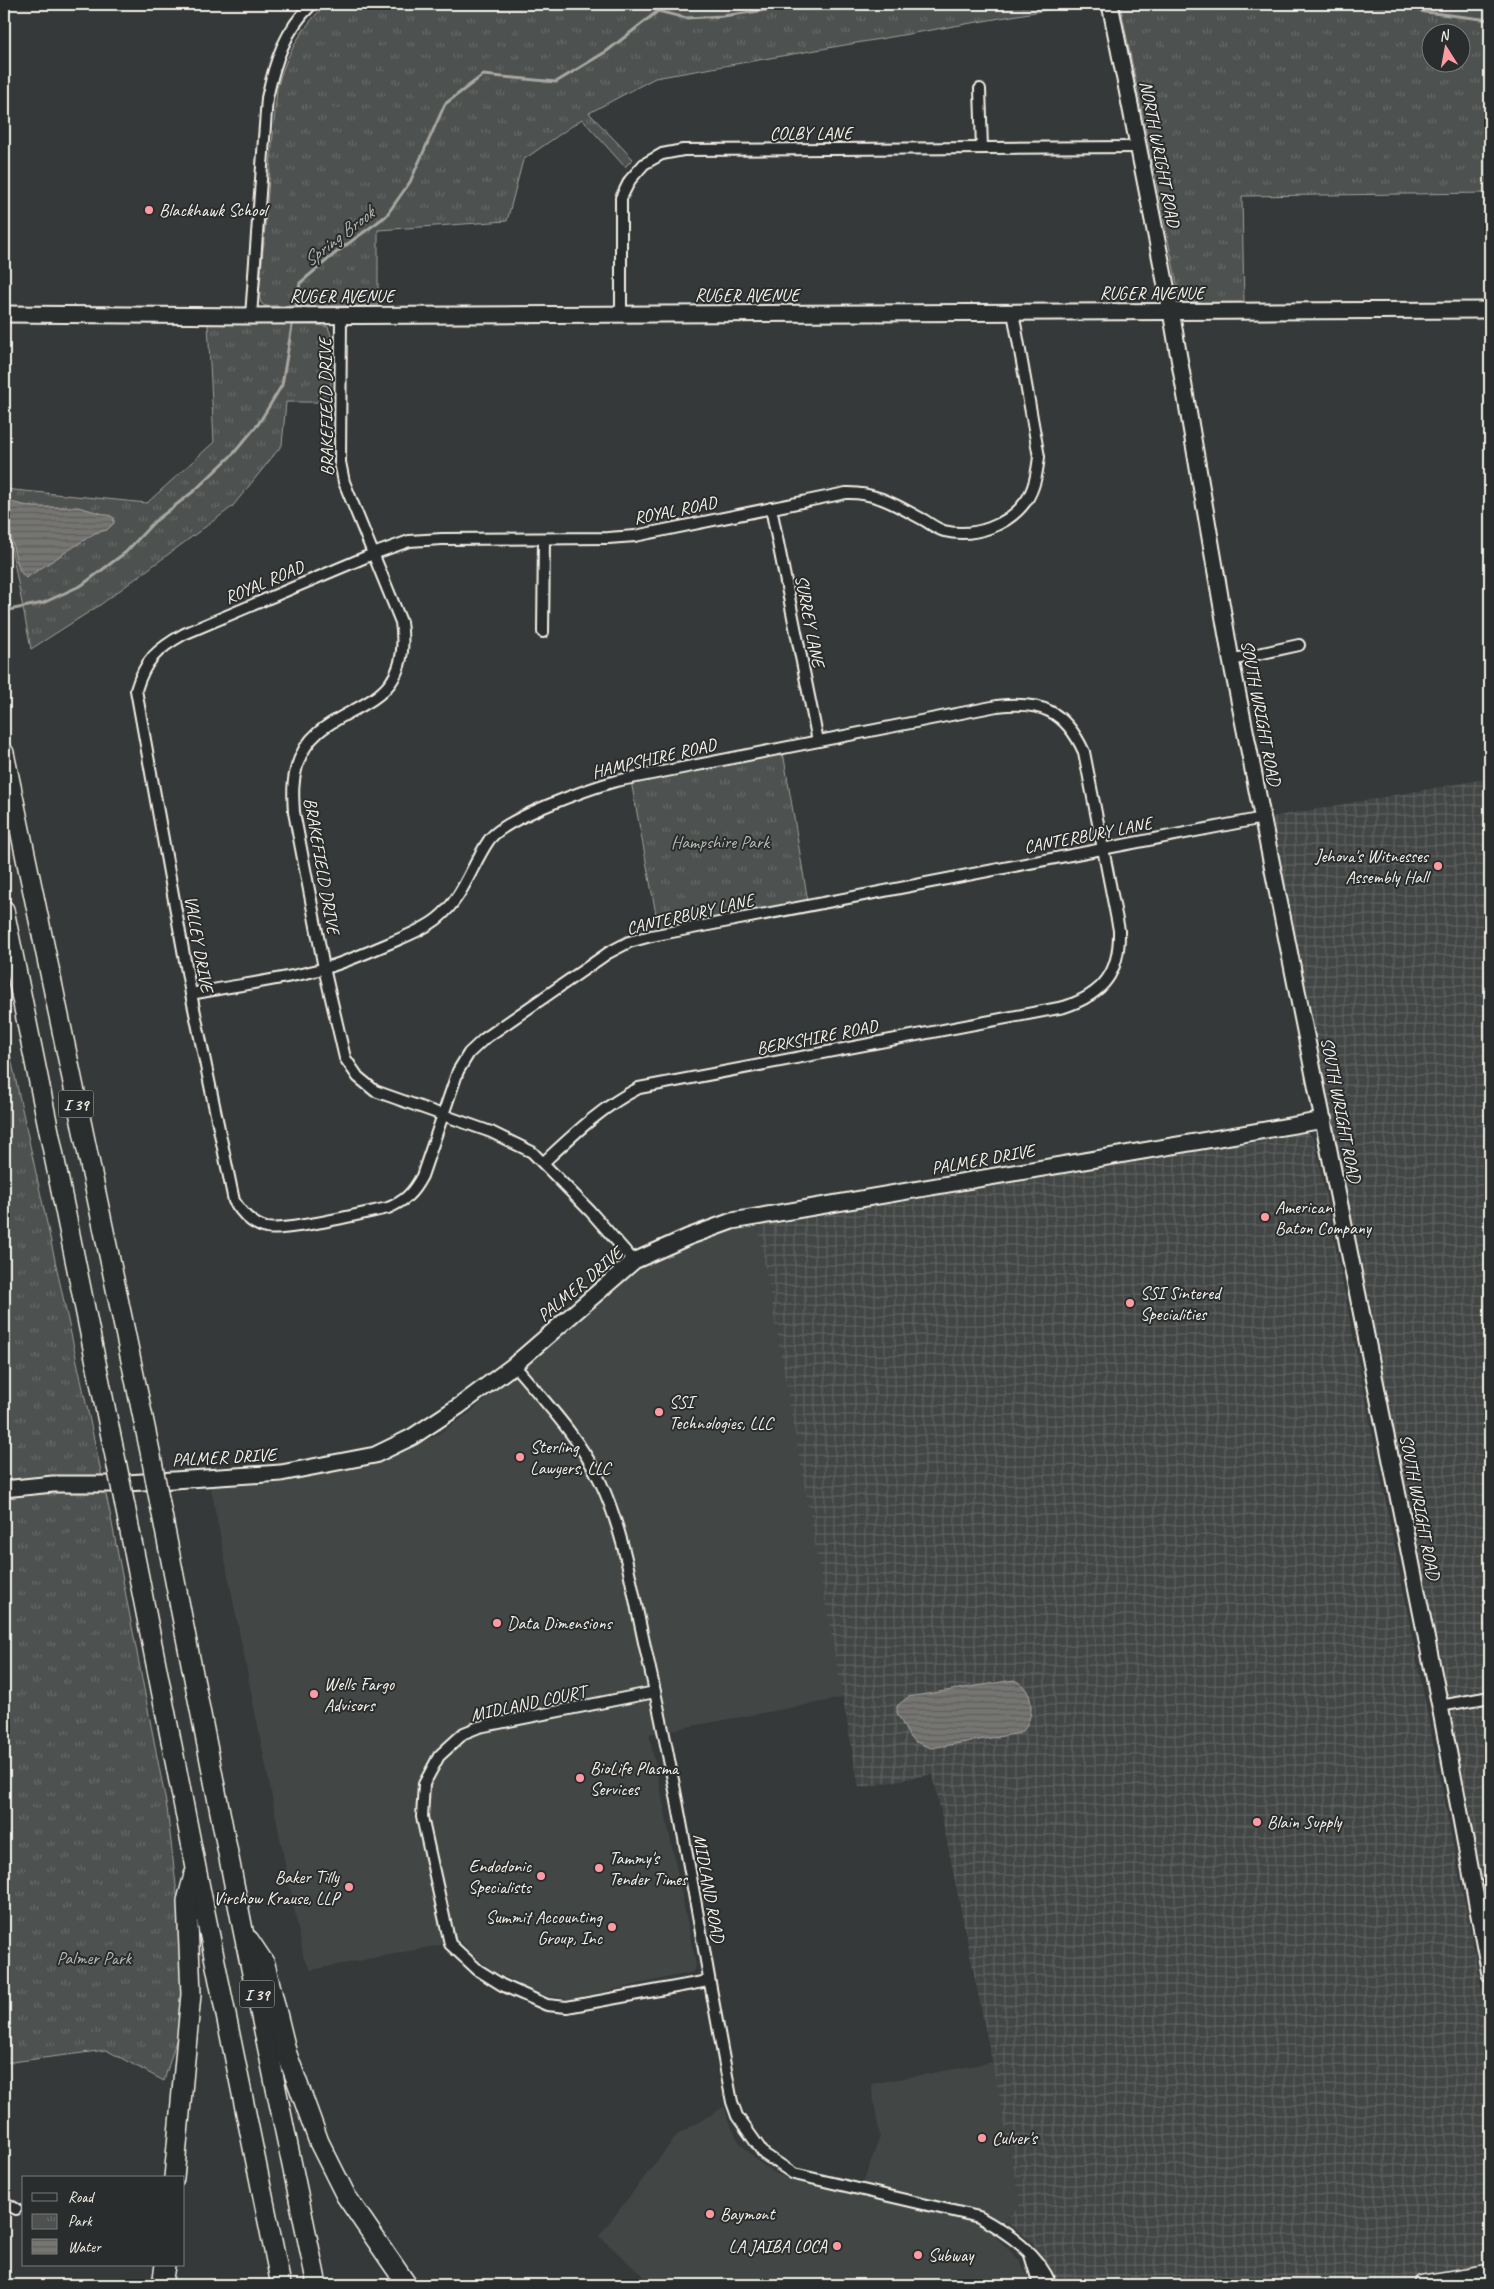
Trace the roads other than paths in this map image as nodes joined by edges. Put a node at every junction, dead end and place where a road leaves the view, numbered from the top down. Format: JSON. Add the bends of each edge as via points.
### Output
{"nodes":[{"id":1,"x":312,"y":4,"type":"edge"},
{"id":2,"x":1110,"y":4,"type":"edge"},
{"id":3,"x":980,"y":89,"type":"dead end"},
{"id":4,"x":1140,"y":147,"type":"junction"},
{"id":5,"x":982,"y":148,"type":"junction"},
{"id":6,"x":1490,"y":310,"type":"edge"},
{"id":7,"x":1171,"y":311,"type":"junction"},
{"id":8,"x":1013,"y":312,"type":"junction"},
{"id":9,"x":4,"y":314,"type":"edge"},
{"id":10,"x":621,"y":314,"type":"junction"},
{"id":11,"x":341,"y":315,"type":"junction"},
{"id":12,"x":251,"y":316,"type":"junction"},
{"id":13,"x":771,"y":508,"type":"junction"},
{"id":14,"x":544,"y":539,"type":"junction"},
{"id":15,"x":373,"y":554,"type":"junction"},
{"id":16,"x":543,"y":632,"type":"dead end"},
{"id":17,"x":1299,"y":645,"type":"dead end"},
{"id":18,"x":1231,"y":660,"type":"junction"},
{"id":19,"x":145,"y":666,"type":"joint"},
{"id":20,"x":818,"y":741,"type":"junction"},
{"id":21,"x":4,"y":752,"type":"edge"},
{"id":22,"x":1263,"y":818,"type":"junction"},
{"id":23,"x":1102,"y":848,"type":"junction"},
{"id":24,"x":4,"y":910,"type":"edge"},
{"id":25,"x":324,"y":968,"type":"junction"},
{"id":26,"x":192,"y":994,"type":"junction"},
{"id":27,"x":443,"y":1115,"type":"junction"},
{"id":28,"x":1324,"y":1120,"type":"junction"},
{"id":29,"x":544,"y":1162,"type":"junction"},
{"id":30,"x":252,"y":1222,"type":"joint"},
{"id":31,"x":634,"y":1261,"type":"junction"},
{"id":32,"x":514,"y":1365,"type":"junction"},
{"id":33,"x":4,"y":1489,"type":"edge"},
{"id":34,"x":655,"y":1692,"type":"junction"},
{"id":35,"x":1490,"y":1697,"type":"edge"},
{"id":36,"x":1440,"y":1706,"type":"junction"},
{"id":37,"x":196,"y":1868,"type":"junction"},
{"id":38,"x":243,"y":1930,"type":"junction"},
{"id":39,"x":1490,"y":1974,"type":"edge"},
{"id":40,"x":708,"y":1981,"type":"junction"},
{"id":41,"x":174,"y":2176,"type":"edge"},
{"id":42,"x":4,"y":2202,"type":"edge"},
{"id":43,"x":16,"y":2210,"type":"dead end"},
{"id":44,"x":1029,"y":2254,"type":"junction"},
{"id":45,"x":165,"y":2266,"type":"edge"},
{"id":46,"x":1490,"y":2274,"type":"edge"},
{"id":47,"x":163,"y":2285,"type":"edge"},
{"id":48,"x":281,"y":2285,"type":"edge"},
{"id":49,"x":317,"y":2285,"type":"edge"},
{"id":50,"x":407,"y":2285,"type":"edge"},
{"id":51,"x":1039,"y":2285,"type":"edge"},
{"id":52,"x":1051,"y":2285,"type":"edge"},
{"id":53,"x":1423,"y":2285,"type":"edge"}],
"edges":[{"from":1,"to":12,"type":"street","via":[[296,20],[282,43],[266,98]]},
{"from":2,"to":4,"type":"street","name":"NORTH WRIGHT ROAD"},
{"from":3,"to":5,"type":"street"},
{"from":4,"to":5,"type":"street","name":"COLBY LANE"},
{"from":4,"to":7,"type":"street","name":"NORTH WRIGHT ROAD"},
{"from":5,"to":10,"type":"street","name":"COLBY LANE","via":[[683,150],[662,154],[644,164],[630,180],[621,198]]},
{"from":6,"to":7,"type":"street","name":"RUGER AVENUE"},
{"from":7,"to":8,"type":"street","name":"RUGER AVENUE"},
{"from":7,"to":18,"type":"street","name":"SOUTH WRIGHT ROAD"},
{"from":8,"to":10,"type":"street","name":"RUGER AVENUE"},
{"from":8,"to":13,"type":"street","name":"ROYAL ROAD","via":[[1039,457],[1036,480],[1026,501],[1010,518],[989,529],[966,533],[943,530],[881,497],[863,492],[846,492]]},
{"from":9,"to":12,"type":"street","name":"RUGER AVENUE"},
{"from":10,"to":11,"type":"street","name":"RUGER AVENUE"},
{"from":11,"to":12,"type":"street","name":"RUGER AVENUE"},
{"from":11,"to":15,"type":"street","name":"BRAKEFIELD DRIVE","via":[[340,462],[350,499]]},
{"from":13,"to":14,"type":"street","name":"ROYAL ROAD","via":[[635,536]]},
{"from":13,"to":20,"type":"street","name":"SURREY LANE"},
{"from":14,"to":15,"type":"street","name":"ROYAL ROAD","via":[[409,541]]},
{"from":14,"to":16,"type":"street"},
{"from":15,"to":19,"type":"street","name":"ROYAL ROAD","via":[[184,634],[165,645]]},
{"from":15,"to":25,"type":"street","name":"BRAKEFIELD DRIVE","via":[[401,622],[402,660],[382,694],[324,727],[308,744],[297,764],[292,787]]},
{"from":17,"to":18,"type":"street"},
{"from":18,"to":22,"type":"street","name":"SOUTH WRIGHT ROAD"},
{"from":19,"to":26,"type":"street","name":"VALLEY DRIVE","via":[[136,690]]},
{"from":20,"to":23,"type":"street","name":"HAMPSHIRE ROAD","via":[[997,706],[1038,706],[1054,712],[1066,722],[1084,752]]},
{"from":20,"to":25,"type":"street","name":"HAMPSHIRE ROAD","via":[[616,781],[526,817],[490,839],[452,906],[437,919],[354,959]]},
{"from":21,"to":38,"type":"highway","number":"I 39","bridge":true,"via":[[160,1504]]},
{"from":22,"to":23,"type":"street","name":"CANTERBURY LANE"},
{"from":22,"to":28,"type":"street","name":"SOUTH WRIGHT ROAD"},
{"from":23,"to":27,"type":"street","name":"CANTERBURY LANE","via":[[629,942],[608,953],[484,1039],[469,1053],[458,1071]]},
{"from":23,"to":29,"type":"street","name":"BERKSHIRE ROAD","via":[[1119,930],[1119,950],[1110,976],[1094,994],[1080,1002],[639,1088],[605,1108]]},
{"from":24,"to":37,"type":"highway","number":"I 39","bridge":true},
{"from":25,"to":26,"type":"street","name":"HAMPSHIRE ROAD"},
{"from":25,"to":27,"type":"street","name":"BRAKEFIELD DRIVE","via":[[345,1058],[358,1077],[375,1091]]},
{"from":26,"to":30,"type":"street","name":"VALLEY DRIVE","via":[[234,1201]]},
{"from":27,"to":29,"type":"street","name":"BRAKEFIELD DRIVE","via":[[491,1132],[532,1152]]},
{"from":27,"to":30,"type":"street","name":"CANTERBURY LANE","via":[[422,1176],[403,1202],[388,1208],[275,1229]]},
{"from":28,"to":31,"type":"street","name":"PALMER DRIVE","via":[[732,1221],[688,1236]]},
{"from":28,"to":36,"type":"street","name":"SOUTH WRIGHT ROAD"},
{"from":29,"to":31,"type":"street","name":"BRAKEFIELD DRIVE"},
{"from":31,"to":32,"type":"street","name":"PALMER DRIVE"},
{"from":32,"to":33,"type":"street","name":"PALMER DRIVE","via":[[412,1437],[375,1455],[281,1473]]},
{"from":32,"to":34,"type":"street","name":"MIDLAND ROAD","via":[[570,1430],[599,1480],[618,1531]]},
{"from":34,"to":40,"type":"street","name":"MIDLAND ROAD"},
{"from":34,"to":40,"type":"street","name":"MIDLAND COURT","via":[[479,1727],[464,1733],[438,1756],[424,1784],[422,1817],[450,1944],[478,1970],[502,1985],[547,2005],[567,2007]]},
{"from":35,"to":36,"type":"street"},
{"from":36,"to":39,"type":"street","name":"SOUTH WRIGHT ROAD"},
{"from":37,"to":41,"type":"highway","via":[[187,1901],[191,1994]]},
{"from":37,"to":48,"type":"highway","number":"I 39"},
{"from":38,"to":49,"type":"highway","number":"I 39"},
{"from":38,"to":50,"type":"highway","via":[[265,1964],[287,2054],[319,2142],[346,2196]]},
{"from":40,"to":44,"type":"street","name":"MIDLAND ROAD","via":[[734,2109],[764,2154],[794,2174],[979,2217],[1006,2232]]},
{"from":42,"to":43,"type":"street"},
{"from":44,"to":51,"type":"street","name":"MIDLAND ROAD"},
{"from":44,"to":52,"type":"street","name":"MIDLAND ROAD","via":[[1042,2266]]},
{"from":45,"to":47,"type":"highway"},
{"from":46,"to":53,"type":"highway"}]}
